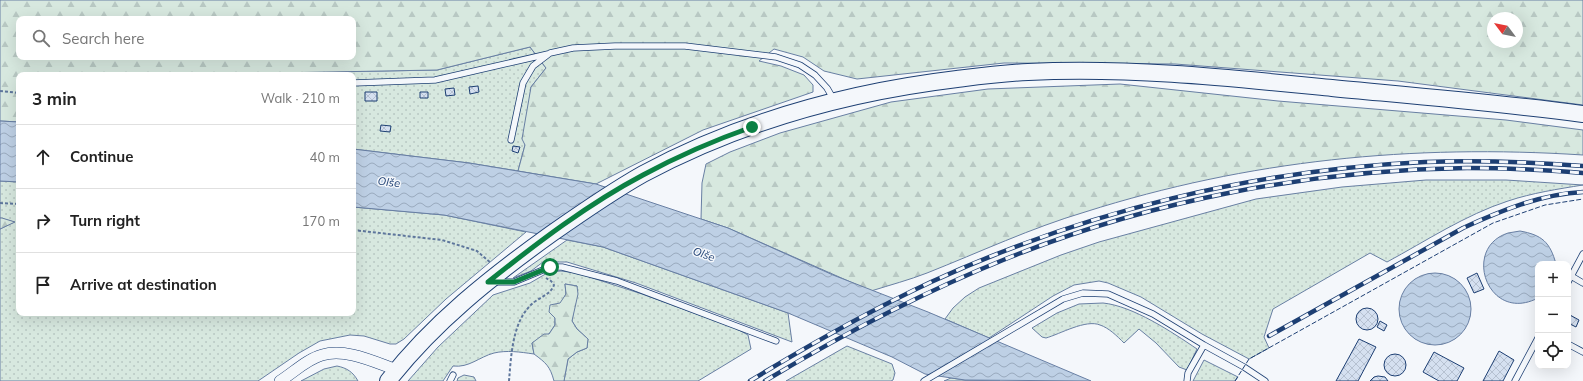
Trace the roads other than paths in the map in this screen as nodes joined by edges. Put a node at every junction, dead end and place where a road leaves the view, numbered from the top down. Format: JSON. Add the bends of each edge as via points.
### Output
{"nodes":[{"id":1,"x":550,"y":53,"type":"junction"},
{"id":2,"x":356,"y":82,"type":"edge"},
{"id":3,"x":834,"y":100,"type":"junction"},
{"id":4,"x":1583,"y":114,"type":"edge"},
{"id":5,"x":511,"y":140,"type":"dead end"},
{"id":6,"x":1583,"y":254,"type":"edge"},
{"id":7,"x":1571,"y":276,"type":"joint"},
{"id":8,"x":488,"y":282,"type":"junction"},
{"id":9,"x":1583,"y":283,"type":"edge"},
{"id":10,"x":776,"y":341,"type":"dead end"},
{"id":11,"x":1535,"y":344,"type":"edge"},
{"id":12,"x":1204,"y":345,"type":"junction"},
{"id":13,"x":1571,"y":346,"type":"edge"},
{"id":14,"x":1583,"y":352,"type":"edge"},
{"id":15,"x":392,"y":376,"type":"edge"},
{"id":16,"x":280,"y":381,"type":"edge"},
{"id":17,"x":924,"y":381,"type":"edge"},
{"id":18,"x":1188,"y":381,"type":"edge"},
{"id":19,"x":1265,"y":381,"type":"edge"},
{"id":20,"x":1515,"y":381,"type":"edge"}],
"edges":[{"from":1,"to":2,"type":"lane","via":[[435,80]]},
{"from":1,"to":3,"type":"lane","via":[[573,48],[685,46],[776,57],[800,65],[816,75]]},
{"from":1,"to":5,"type":"lane","via":[[533,66],[523,83]]},
{"from":3,"to":4,"type":"main road","via":[[926,83],[996,74],[1068,70],[1241,79]]},
{"from":3,"to":8,"type":"main road","via":[[723,137],[643,175],[583,212]]},
{"from":6,"to":7,"type":"lane"},
{"from":7,"to":9,"type":"lane"},
{"from":8,"to":10,"type":"lane","via":[[514,282],[550,267],[562,267],[617,281]]},
{"from":8,"to":15,"type":"main road","via":[[432,331]]},
{"from":11,"to":20,"type":"lane"},
{"from":12,"to":17,"type":"lane","via":[[1153,314],[1108,294],[1083,293],[1063,299]]},
{"from":12,"to":18,"type":"lane","via":[[1188,373]]},
{"from":12,"to":19,"type":"lane"},
{"from":13,"to":14,"type":"lane"},
{"from":15,"to":16,"type":"street","via":[[366,359],[339,353],[321,355]]}]}
